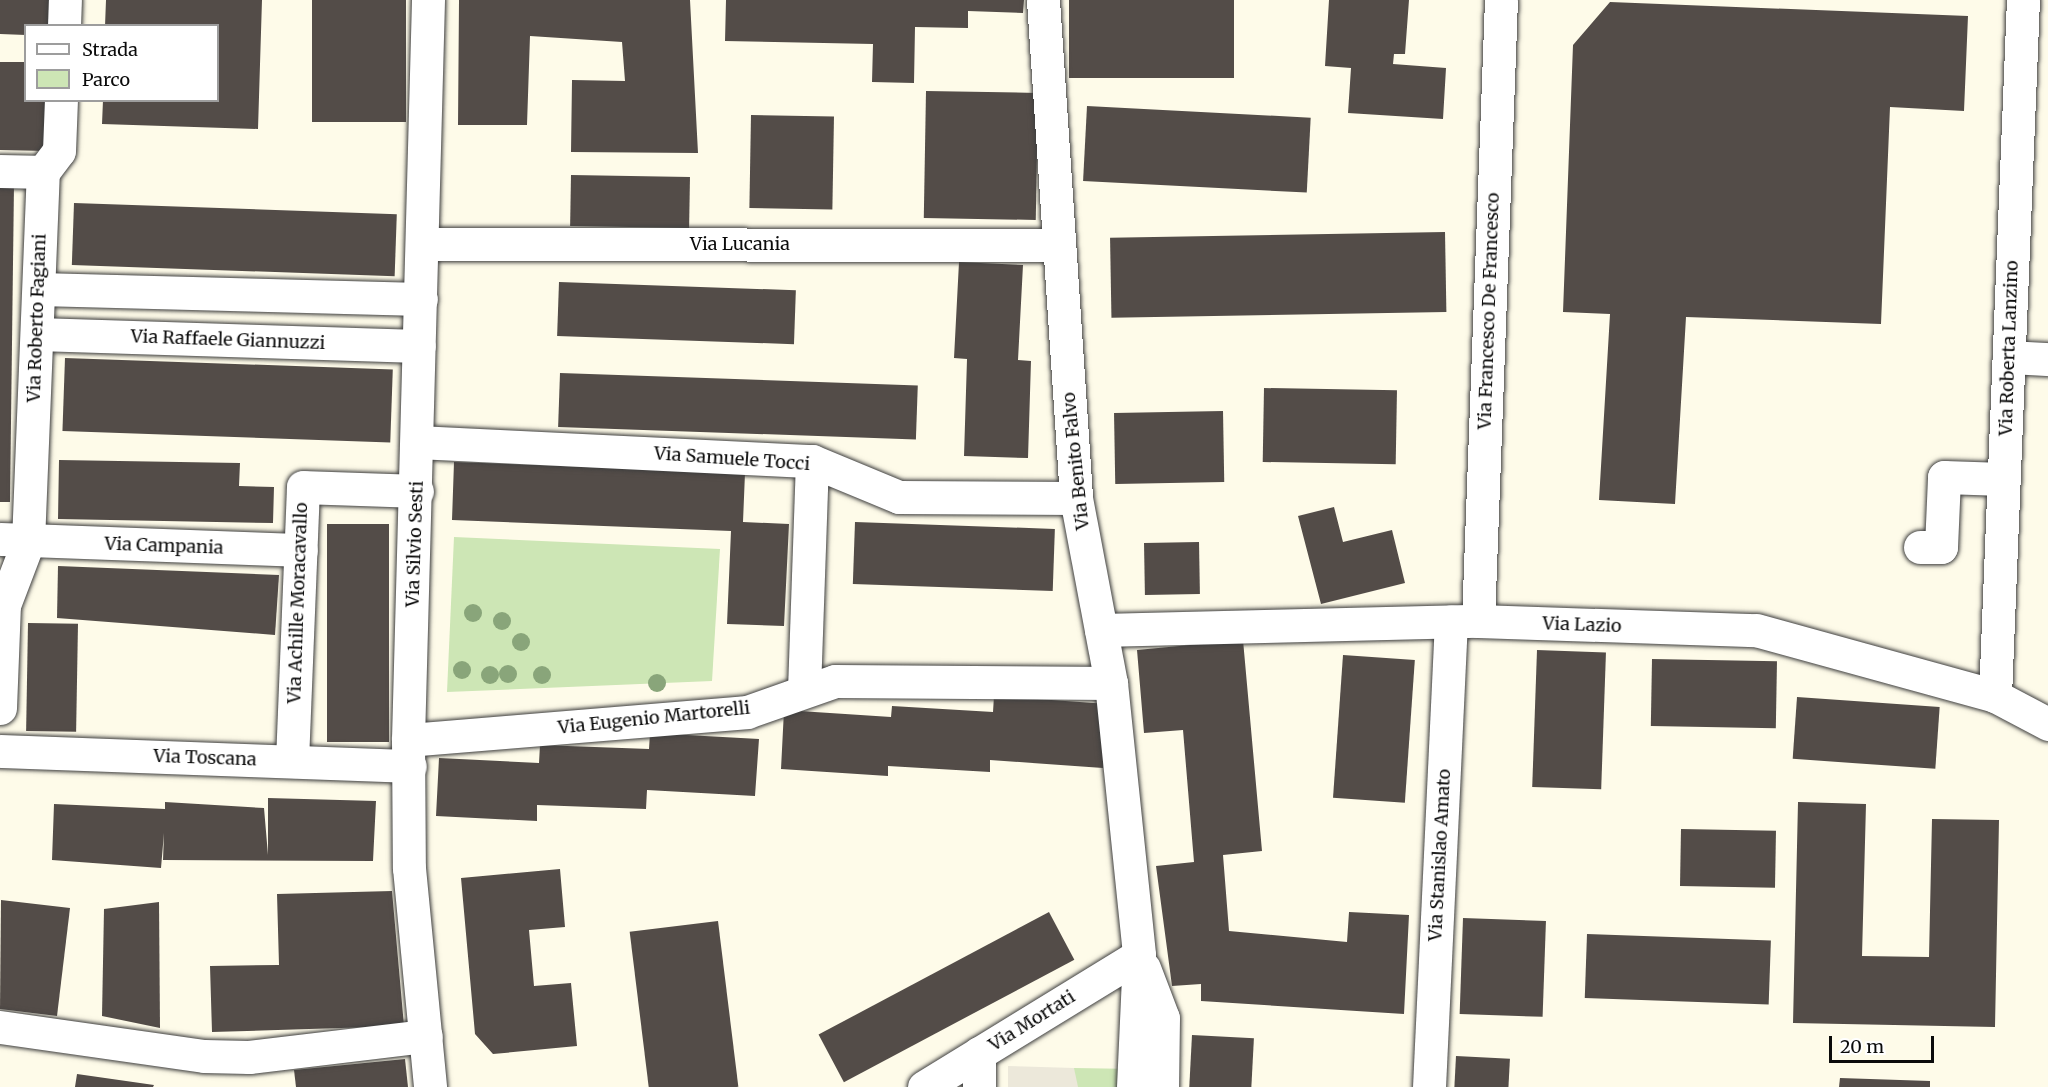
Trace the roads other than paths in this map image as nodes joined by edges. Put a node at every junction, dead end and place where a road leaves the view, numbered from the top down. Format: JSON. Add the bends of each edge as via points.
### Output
{"nodes":[{"id":1,"x":64,"y":0,"type":"edge"},
{"id":2,"x":428,"y":0,"type":"edge"},
{"id":3,"x":1043,"y":0,"type":"edge"},
{"id":4,"x":1501,"y":0,"type":"edge"},
{"id":5,"x":2023,"y":0,"type":"edge"},
{"id":6,"x":64,"y":24,"type":"edge"},
{"id":7,"x":61,"y":102,"type":"edge"},
{"id":8,"x":0,"y":171,"type":"edge"},
{"id":9,"x":43,"y":172,"type":"junction"},
{"id":10,"x":422,"y":244,"type":"junction"},
{"id":11,"x":1059,"y":245,"type":"junction"},
{"id":12,"x":39,"y":289,"type":"junction"},
{"id":13,"x":421,"y":298,"type":"junction"},
{"id":14,"x":37,"y":334,"type":"junction"},
{"id":15,"x":419,"y":346,"type":"junction"},
{"id":16,"x":2009,"y":357,"type":"junction"},
{"id":17,"x":2048,"y":359,"type":"edge"},
{"id":18,"x":418,"y":442,"type":"junction"},
{"id":19,"x":812,"y":461,"type":"junction"},
{"id":20,"x":2003,"y":478,"type":"junction"},
{"id":21,"x":417,"y":491,"type":"junction"},
{"id":22,"x":1076,"y":498,"type":"junction"},
{"id":23,"x":14,"y":540,"type":"edge"},
{"id":24,"x":1920,"y":547,"type":"dead end"},
{"id":25,"x":301,"y":550,"type":"junction"},
{"id":26,"x":1465,"y":622,"type":"junction"},
{"id":27,"x":1101,"y":630,"type":"junction"},
{"id":28,"x":1111,"y":682,"type":"junction"},
{"id":29,"x":804,"y":690,"type":"junction"},
{"id":30,"x":1995,"y":696,"type":"junction"},
{"id":31,"x":0,"y":708,"type":"edge"},
{"id":32,"x":2048,"y":724,"type":"edge"},
{"id":33,"x":0,"y":752,"type":"edge"},
{"id":34,"x":409,"y":753,"type":"junction"},
{"id":35,"x":292,"y":761,"type":"junction"},
{"id":36,"x":1139,"y":955,"type":"junction"},
{"id":37,"x":0,"y":1027,"type":"edge"},
{"id":38,"x":426,"y":1036,"type":"junction"},
{"id":39,"x":979,"y":1053,"type":"junction"},
{"id":40,"x":430,"y":1087,"type":"edge"},
{"id":41,"x":924,"y":1087,"type":"edge"},
{"id":42,"x":979,"y":1087,"type":"edge"},
{"id":43,"x":1133,"y":1087,"type":"edge"},
{"id":44,"x":1162,"y":1087,"type":"edge"},
{"id":45,"x":1429,"y":1087,"type":"edge"}],
"edges":[{"from":1,"to":6,"type":"street"},
{"from":2,"to":10,"type":"street","name":"Via Silvio Sesti"},
{"from":3,"to":11,"type":"street","name":"Via Benito Falvo"},
{"from":4,"to":26,"type":"street","name":"Via Francesco De Francesco","via":[[1491,547]]},
{"from":5,"to":16,"type":"street","name":"Via Roberta Lanzino"},
{"from":7,"to":9,"type":"street","via":[[59,151]]},
{"from":8,"to":9,"type":"street"},
{"from":9,"to":12,"type":"street","name":"Via Roberto Fagiani"},
{"from":10,"to":11,"type":"street","name":"Via Lucania"},
{"from":10,"to":13,"type":"street","name":"Via Silvio Sesti"},
{"from":11,"to":22,"type":"street","name":"Via Benito Falvo"},
{"from":12,"to":13,"type":"street"},
{"from":12,"to":14,"type":"street","name":"Via Roberto Fagiani"},
{"from":13,"to":15,"type":"street","name":"Via Silvio Sesti"},
{"from":14,"to":15,"type":"street","name":"Via Raffaele Giannuzzi"},
{"from":14,"to":23,"type":"street","name":"Via Roberto Fagiani"},
{"from":15,"to":18,"type":"street","name":"Via Silvio Sesti"},
{"from":16,"to":17,"type":"street"},
{"from":16,"to":20,"type":"street","name":"Via Roberta Lanzino"},
{"from":18,"to":19,"type":"street","name":"Via Samuele Tocci"},
{"from":18,"to":21,"type":"street","name":"Via Silvio Sesti"},
{"from":19,"to":22,"type":"street","name":"Via Samuele Tocci","via":[[899,497]]},
{"from":19,"to":29,"type":"street"},
{"from":20,"to":24,"type":"street","via":[[1944,477],[1941,547]]},
{"from":20,"to":30,"type":"street","name":"Via Roberta Lanzino"},
{"from":21,"to":25,"type":"street","name":"Via Achille Moracavallo","via":[[303,487]]},
{"from":21,"to":34,"type":"street","name":"Via Silvio Sesti"},
{"from":22,"to":27,"type":"street","name":"Via Benito Falvo"},
{"from":23,"to":25,"type":"street","name":"Via Campania"},
{"from":23,"to":31,"type":"street","name":"Via Roberto Fagiani","via":[[4,605]]},
{"from":25,"to":35,"type":"street","name":"Via Achille Moracavallo"},
{"from":26,"to":27,"type":"street","name":"Via Lazio"},
{"from":26,"to":30,"type":"street","name":"Via Lazio","via":[[1756,630]]},
{"from":26,"to":45,"type":"street","name":"Via Stanislao Amato"},
{"from":27,"to":28,"type":"street","name":"Via Benito Falvo"},
{"from":28,"to":29,"type":"street","name":"Via Eugenio Martorelli","via":[[836,681]]},
{"from":28,"to":36,"type":"street","name":"Via Benito Falvo"},
{"from":29,"to":34,"type":"street","name":"Via Eugenio Martorelli","via":[[747,712]]},
{"from":30,"to":32,"type":"street","name":"Via Lazio"},
{"from":33,"to":35,"type":"street","name":"Via Toscana"},
{"from":34,"to":35,"type":"street","name":"Via Toscana"},
{"from":34,"to":38,"type":"street","name":"Via Silvio Sesti","via":[[409,868]]},
{"from":36,"to":39,"type":"street","name":"Via Mortati"},
{"from":36,"to":43,"type":"street","name":"Via Benito Falvo"},
{"from":36,"to":44,"type":"street","name":"Via Benito Falvo","via":[[1163,1018]]},
{"from":37,"to":38,"type":"street","via":[[204,1056],[249,1058]]},
{"from":38,"to":40,"type":"street","name":"Via Silvio Sesti"},
{"from":39,"to":41,"type":"street","name":"Via Mortati"},
{"from":39,"to":42,"type":"street"}]}
